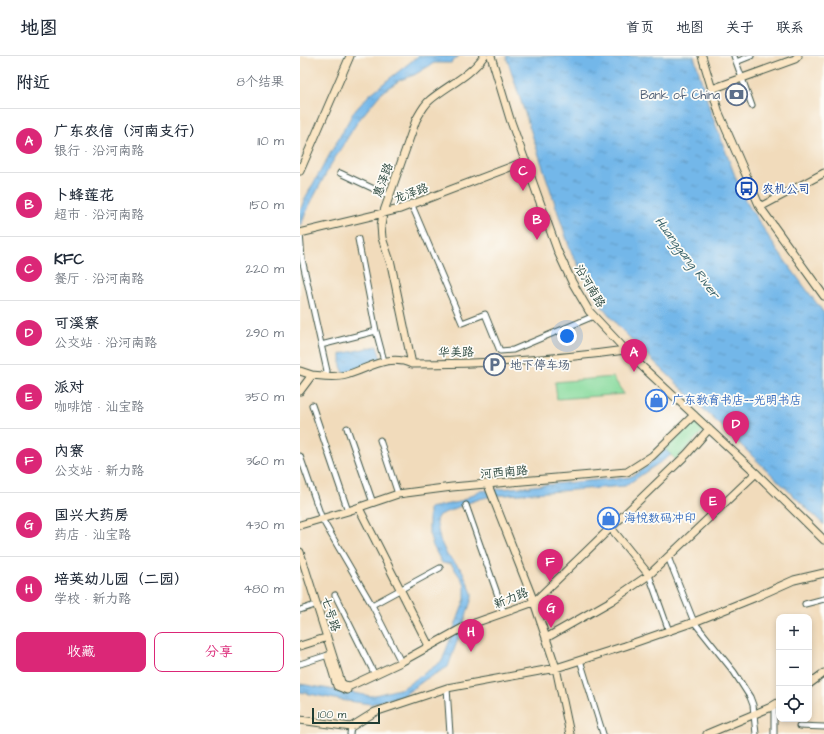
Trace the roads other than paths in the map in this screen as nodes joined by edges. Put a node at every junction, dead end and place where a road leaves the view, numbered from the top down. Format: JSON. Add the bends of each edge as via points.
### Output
{"nodes":[{"id":1,"x":350,"y":56,"type":"edge"},
{"id":2,"x":484,"y":56,"type":"edge"},
{"id":3,"x":491,"y":56,"type":"edge"},
{"id":4,"x":702,"y":56,"type":"edge"},
{"id":5,"x":751,"y":56,"type":"edge"},
{"id":6,"x":798,"y":56,"type":"edge"},
{"id":7,"x":735,"y":59,"type":"edge"},
{"id":8,"x":742,"y":78,"type":"junction"},
{"id":9,"x":712,"y":89,"type":"junction"},
{"id":10,"x":752,"y":106,"type":"dead end"},
{"id":11,"x":525,"y":159,"type":"junction"},
{"id":12,"x":300,"y":171,"type":"edge"},
{"id":13,"x":340,"y":173,"type":"dead end"},
{"id":14,"x":824,"y":173,"type":"edge"},
{"id":15,"x":389,"y":196,"type":"junction"},
{"id":16,"x":411,"y":203,"type":"junction"},
{"id":17,"x":760,"y":207,"type":"junction"},
{"id":18,"x":383,"y":212,"type":"junction"},
{"id":19,"x":300,"y":229,"type":"edge"},
{"id":20,"x":300,"y":233,"type":"edge"},
{"id":21,"x":358,"y":239,"type":"dead end"},
{"id":22,"x":824,"y":296,"type":"edge"},
{"id":23,"x":594,"y":316,"type":"junction"},
{"id":24,"x":376,"y":331,"type":"junction"},
{"id":25,"x":321,"y":345,"type":"junction"},
{"id":26,"x":625,"y":350,"type":"junction"},
{"id":27,"x":384,"y":361,"type":"junction"},
{"id":28,"x":412,"y":364,"type":"junction"},
{"id":29,"x":300,"y":371,"type":"edge"},
{"id":30,"x":312,"y":375,"type":"junction"},
{"id":31,"x":324,"y":376,"type":"junction"},
{"id":32,"x":300,"y":391,"type":"edge"},
{"id":33,"x":312,"y":405,"type":"dead end"},
{"id":34,"x":694,"y":415,"type":"junction"},
{"id":35,"x":347,"y":428,"type":"dead end"},
{"id":36,"x":710,"y":431,"type":"junction"},
{"id":37,"x":380,"y":440,"type":"dead end"},
{"id":38,"x":300,"y":456,"type":"edge"},
{"id":39,"x":756,"y":473,"type":"junction"},
{"id":40,"x":488,"y":484,"type":"junction"},
{"id":41,"x":398,"y":494,"type":"junction"},
{"id":42,"x":373,"y":503,"type":"junction"},
{"id":43,"x":466,"y":506,"type":"dead end"},
{"id":44,"x":359,"y":508,"type":"junction"},
{"id":45,"x":348,"y":512,"type":"junction"},
{"id":46,"x":322,"y":519,"type":"junction"},
{"id":47,"x":300,"y":525,"type":"edge"},
{"id":48,"x":612,"y":530,"type":"junction"},
{"id":49,"x":824,"y":540,"type":"edge"},
{"id":50,"x":300,"y":552,"type":"edge"},
{"id":51,"x":668,"y":557,"type":"junction"},
{"id":52,"x":440,"y":568,"type":"dead end"},
{"id":53,"x":300,"y":569,"type":"edge"},
{"id":54,"x":824,"y":573,"type":"edge"},
{"id":55,"x":649,"y":575,"type":"junction"},
{"id":56,"x":400,"y":590,"type":"junction"},
{"id":57,"x":335,"y":595,"type":"dead end"},
{"id":58,"x":824,"y":599,"type":"edge"},
{"id":59,"x":534,"y":604,"type":"junction"},
{"id":60,"x":805,"y":604,"type":"dead end"},
{"id":61,"x":372,"y":605,"type":"junction"},
{"id":62,"x":312,"y":606,"type":"junction"},
{"id":63,"x":300,"y":610,"type":"edge"},
{"id":64,"x":504,"y":613,"type":"junction"},
{"id":65,"x":694,"y":622,"type":"junction"},
{"id":66,"x":465,"y":629,"type":"junction"},
{"id":67,"x":670,"y":631,"type":"junction"},
{"id":68,"x":447,"y":638,"type":"junction"},
{"id":69,"x":546,"y":638,"type":"junction"},
{"id":70,"x":322,"y":640,"type":"junction"},
{"id":71,"x":300,"y":646,"type":"edge"},
{"id":72,"x":429,"y":646,"type":"junction"},
{"id":73,"x":328,"y":655,"type":"junction"},
{"id":74,"x":580,"y":660,"type":"junction"},
{"id":75,"x":401,"y":662,"type":"junction"},
{"id":76,"x":300,"y":664,"type":"edge"},
{"id":77,"x":556,"y":668,"type":"junction"},
{"id":78,"x":824,"y":673,"type":"edge"},
{"id":79,"x":375,"y":675,"type":"junction"},
{"id":80,"x":812,"y":682,"type":"edge"},
{"id":81,"x":339,"y":684,"type":"junction"},
{"id":82,"x":358,"y":685,"type":"junction"},
{"id":83,"x":447,"y":688,"type":"junction"},
{"id":84,"x":776,"y":704,"type":"edge"},
{"id":85,"x":772,"y":706,"type":"junction"},
{"id":86,"x":754,"y":715,"type":"junction"},
{"id":87,"x":300,"y":720,"type":"edge"},
{"id":88,"x":799,"y":726,"type":"dead end"},
{"id":89,"x":824,"y":727,"type":"edge"},
{"id":90,"x":350,"y":731,"type":"edge"},
{"id":91,"x":450,"y":734,"type":"edge"},
{"id":92,"x":570,"y":734,"type":"edge"},
{"id":93,"x":603,"y":734,"type":"edge"},
{"id":94,"x":707,"y":734,"type":"edge"},
{"id":95,"x":756,"y":734,"type":"edge"},
{"id":96,"x":774,"y":734,"type":"edge"}],
"edges":[{"from":1,"to":12,"type":"street"},
{"from":2,"to":15,"type":"street","name":"惠泽路","via":[[472,70],[422,108]]},
{"from":3,"to":11,"type":"street","name":"沿河南路"},
{"from":4,"to":9,"type":"street"},
{"from":5,"to":7,"type":"street"},
{"from":6,"to":8,"type":"street"},
{"from":7,"to":8,"type":"street"},
{"from":8,"to":9,"type":"street"},
{"from":8,"to":10,"type":"street"},
{"from":9,"to":17,"type":"street","via":[[719,113]]},
{"from":11,"to":16,"type":"street","name":"龙泽路"},
{"from":11,"to":23,"type":"street","name":"沿河南路","via":[[558,252],[572,282]]},
{"from":13,"to":15,"type":"street"},
{"from":14,"to":17,"type":"street"},
{"from":15,"to":18,"type":"street","name":"惠泽路"},
{"from":16,"to":18,"type":"street","name":"龙泽路"},
{"from":16,"to":23,"type":"street","via":[[462,322],[485,314],[500,351],[513,350]]},
{"from":17,"to":22,"type":"street"},
{"from":18,"to":19,"type":"street","name":"龙泽路"},
{"from":18,"to":20,"type":"street","name":"龙泽路"},
{"from":18,"to":28,"type":"street","name":"惠泽路","via":[[382,238],[391,264]]},
{"from":20,"to":25,"type":"street","via":[[302,259]]},
{"from":21,"to":24,"type":"street"},
{"from":23,"to":26,"type":"street","name":"沿河南路"},
{"from":24,"to":25,"type":"street"},
{"from":24,"to":27,"type":"street"},
{"from":25,"to":31,"type":"street","via":[[327,371]]},
{"from":26,"to":28,"type":"street","name":"华美路","via":[[466,364]]},
{"from":26,"to":34,"type":"street","name":"沿河南路"},
{"from":27,"to":28,"type":"street","name":"华美路","via":[[397,359]]},
{"from":27,"to":31,"type":"street","name":"华美路","via":[[346,375]]},
{"from":29,"to":30,"type":"street","name":"华美路"},
{"from":30,"to":31,"type":"street","name":"华美路"},
{"from":30,"to":32,"type":"street"},
{"from":33,"to":45,"type":"street"},
{"from":34,"to":36,"type":"street","name":"沿河南路"},
{"from":34,"to":40,"type":"street","name":"河西南路","via":[[652,456],[627,472]]},
{"from":35,"to":42,"type":"street"},
{"from":36,"to":39,"type":"street","name":"沿河南路"},
{"from":36,"to":48,"type":"street","name":"新力路"},
{"from":37,"to":41,"type":"street"},
{"from":38,"to":46,"type":"street"},
{"from":39,"to":49,"type":"street","name":"沿河南路"},
{"from":39,"to":51,"type":"street"},
{"from":40,"to":41,"type":"street","name":"河西南路"},
{"from":40,"to":59,"type":"street"},
{"from":41,"to":42,"type":"street","name":"河西南路"},
{"from":42,"to":44,"type":"street","name":"河西南路"},
{"from":43,"to":64,"type":"street"},
{"from":44,"to":45,"type":"street","name":"河西南路"},
{"from":44,"to":56,"type":"street"},
{"from":45,"to":46,"type":"street","name":"河西南路"},
{"from":46,"to":47,"type":"street","name":"河西南路"},
{"from":46,"to":61,"type":"street"},
{"from":48,"to":55,"type":"street"},
{"from":48,"to":59,"type":"street","name":"新力路"},
{"from":50,"to":81,"type":"street","name":"七号路"},
{"from":51,"to":55,"type":"street"},
{"from":51,"to":65,"type":"street"},
{"from":52,"to":56,"type":"street"},
{"from":53,"to":62,"type":"street","name":"七号路"},
{"from":54,"to":65,"type":"street","via":[[794,580]]},
{"from":55,"to":67,"type":"street"},
{"from":55,"to":69,"type":"street"},
{"from":56,"to":61,"type":"street"},
{"from":56,"to":72,"type":"street"},
{"from":57,"to":79,"type":"street"},
{"from":58,"to":60,"type":"street"},
{"from":59,"to":64,"type":"street","name":"新力路"},
{"from":59,"to":66,"type":"street"},
{"from":59,"to":69,"type":"street"},
{"from":61,"to":75,"type":"street"},
{"from":62,"to":63,"type":"street"},
{"from":62,"to":70,"type":"street","name":"七号路"},
{"from":64,"to":66,"type":"street","name":"新力路"},
{"from":65,"to":67,"type":"street"},
{"from":65,"to":86,"type":"street","via":[[742,683],[753,705]]},
{"from":66,"to":68,"type":"street","name":"新力路"},
{"from":67,"to":74,"type":"street"},
{"from":68,"to":72,"type":"street","name":"新力路"},
{"from":68,"to":82,"type":"street"},
{"from":69,"to":77,"type":"street"},
{"from":70,"to":71,"type":"street"},
{"from":70,"to":73,"type":"street","name":"七号路"},
{"from":72,"to":75,"type":"street","name":"新力路"},
{"from":73,"to":76,"type":"street"},
{"from":73,"to":81,"type":"street","name":"七号路"},
{"from":74,"to":77,"type":"street"},
{"from":74,"to":93,"type":"street"},
{"from":75,"to":79,"type":"street","name":"新力路"},
{"from":77,"to":83,"type":"street"},
{"from":77,"to":92,"type":"street"},
{"from":78,"to":80,"type":"street"},
{"from":79,"to":82,"type":"street","name":"新力路"},
{"from":81,"to":82,"type":"street","name":"新力路"},
{"from":83,"to":90,"type":"street","via":[[375,712]]},
{"from":83,"to":91,"type":"street"},
{"from":84,"to":85,"type":"street"},
{"from":85,"to":86,"type":"street"},
{"from":85,"to":96,"type":"street"},
{"from":86,"to":94,"type":"street"},
{"from":86,"to":95,"type":"street"},
{"from":87,"to":90,"type":"street"},
{"from":88,"to":89,"type":"street"}]}
